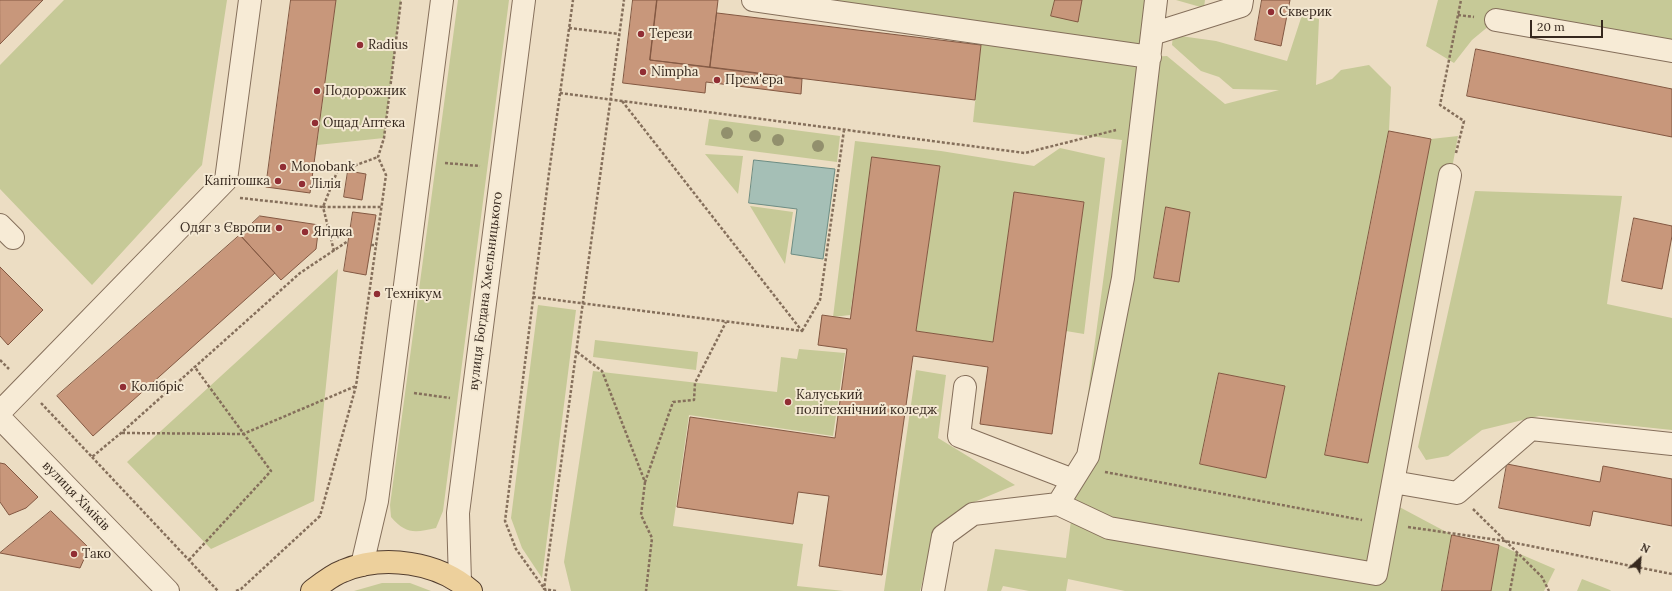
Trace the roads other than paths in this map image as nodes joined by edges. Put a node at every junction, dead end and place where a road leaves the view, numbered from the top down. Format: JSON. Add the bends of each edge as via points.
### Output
{"nodes":[{"id":1,"x":250,"y":0,"type":"edge"},
{"id":2,"x":442,"y":0,"type":"edge"},
{"id":3,"x":524,"y":0,"type":"edge"},
{"id":4,"x":753,"y":0,"type":"edge"},
{"id":5,"x":1156,"y":0,"type":"edge"},
{"id":6,"x":1242,"y":0,"type":"edge"},
{"id":7,"x":1496,"y":20,"type":"dead end"},
{"id":8,"x":1152,"y":34,"type":"junction"},
{"id":9,"x":1672,"y":51,"type":"edge"},
{"id":10,"x":1150,"y":58,"type":"junction"},
{"id":11,"x":1450,"y":175,"type":"road end"},
{"id":12,"x":965,"y":387,"type":"dead end"},
{"id":13,"x":0,"y":412,"type":"edge"},
{"id":14,"x":0,"y":418,"type":"edge"},
{"id":15,"x":1672,"y":444,"type":"edge"},
{"id":16,"x":1073,"y":480,"type":"junction"},
{"id":17,"x":1393,"y":482,"type":"junction"},
{"id":18,"x":1058,"y":504,"type":"junction"},
{"id":19,"x":362,"y":565,"type":"junction"},
{"id":20,"x":465,"y":586,"type":"edge"},
{"id":21,"x":168,"y":591,"type":"edge"},
{"id":22,"x":312,"y":591,"type":"edge"},
{"id":23,"x":933,"y":591,"type":"edge"}],
"edges":[{"from":1,"to":13,"type":"street","via":[[226,180]]},
{"from":2,"to":19,"type":"street","via":[[377,501]]},
{"from":3,"to":20,"type":"street","name":"вулиця Богдана Хмельницького","via":[[458,513]]},
{"from":4,"to":10,"type":"street"},
{"from":5,"to":8,"type":"street"},
{"from":6,"to":8,"type":"street","via":[[1241,6]]},
{"from":7,"to":9,"type":"street"},
{"from":8,"to":10,"type":"street"},
{"from":10,"to":16,"type":"street","via":[[1122,278],[1088,456]]},
{"from":11,"to":17,"type":"street"},
{"from":12,"to":16,"type":"street","via":[[959,436]]},
{"from":14,"to":21,"type":"street","name":"вулиця Хіміків"},
{"from":15,"to":17,"type":"street","via":[[1531,429],[1457,493]]},
{"from":16,"to":18,"type":"street"},
{"from":17,"to":18,"type":"street","via":[[1376,574],[1109,528]]},
{"from":18,"to":23,"type":"street","via":[[973,514],[943,536]]},
{"from":19,"to":20,"type":"main road","via":[[398,561],[432,569]]},
{"from":19,"to":22,"type":"main road","via":[[342,571]]}]}
